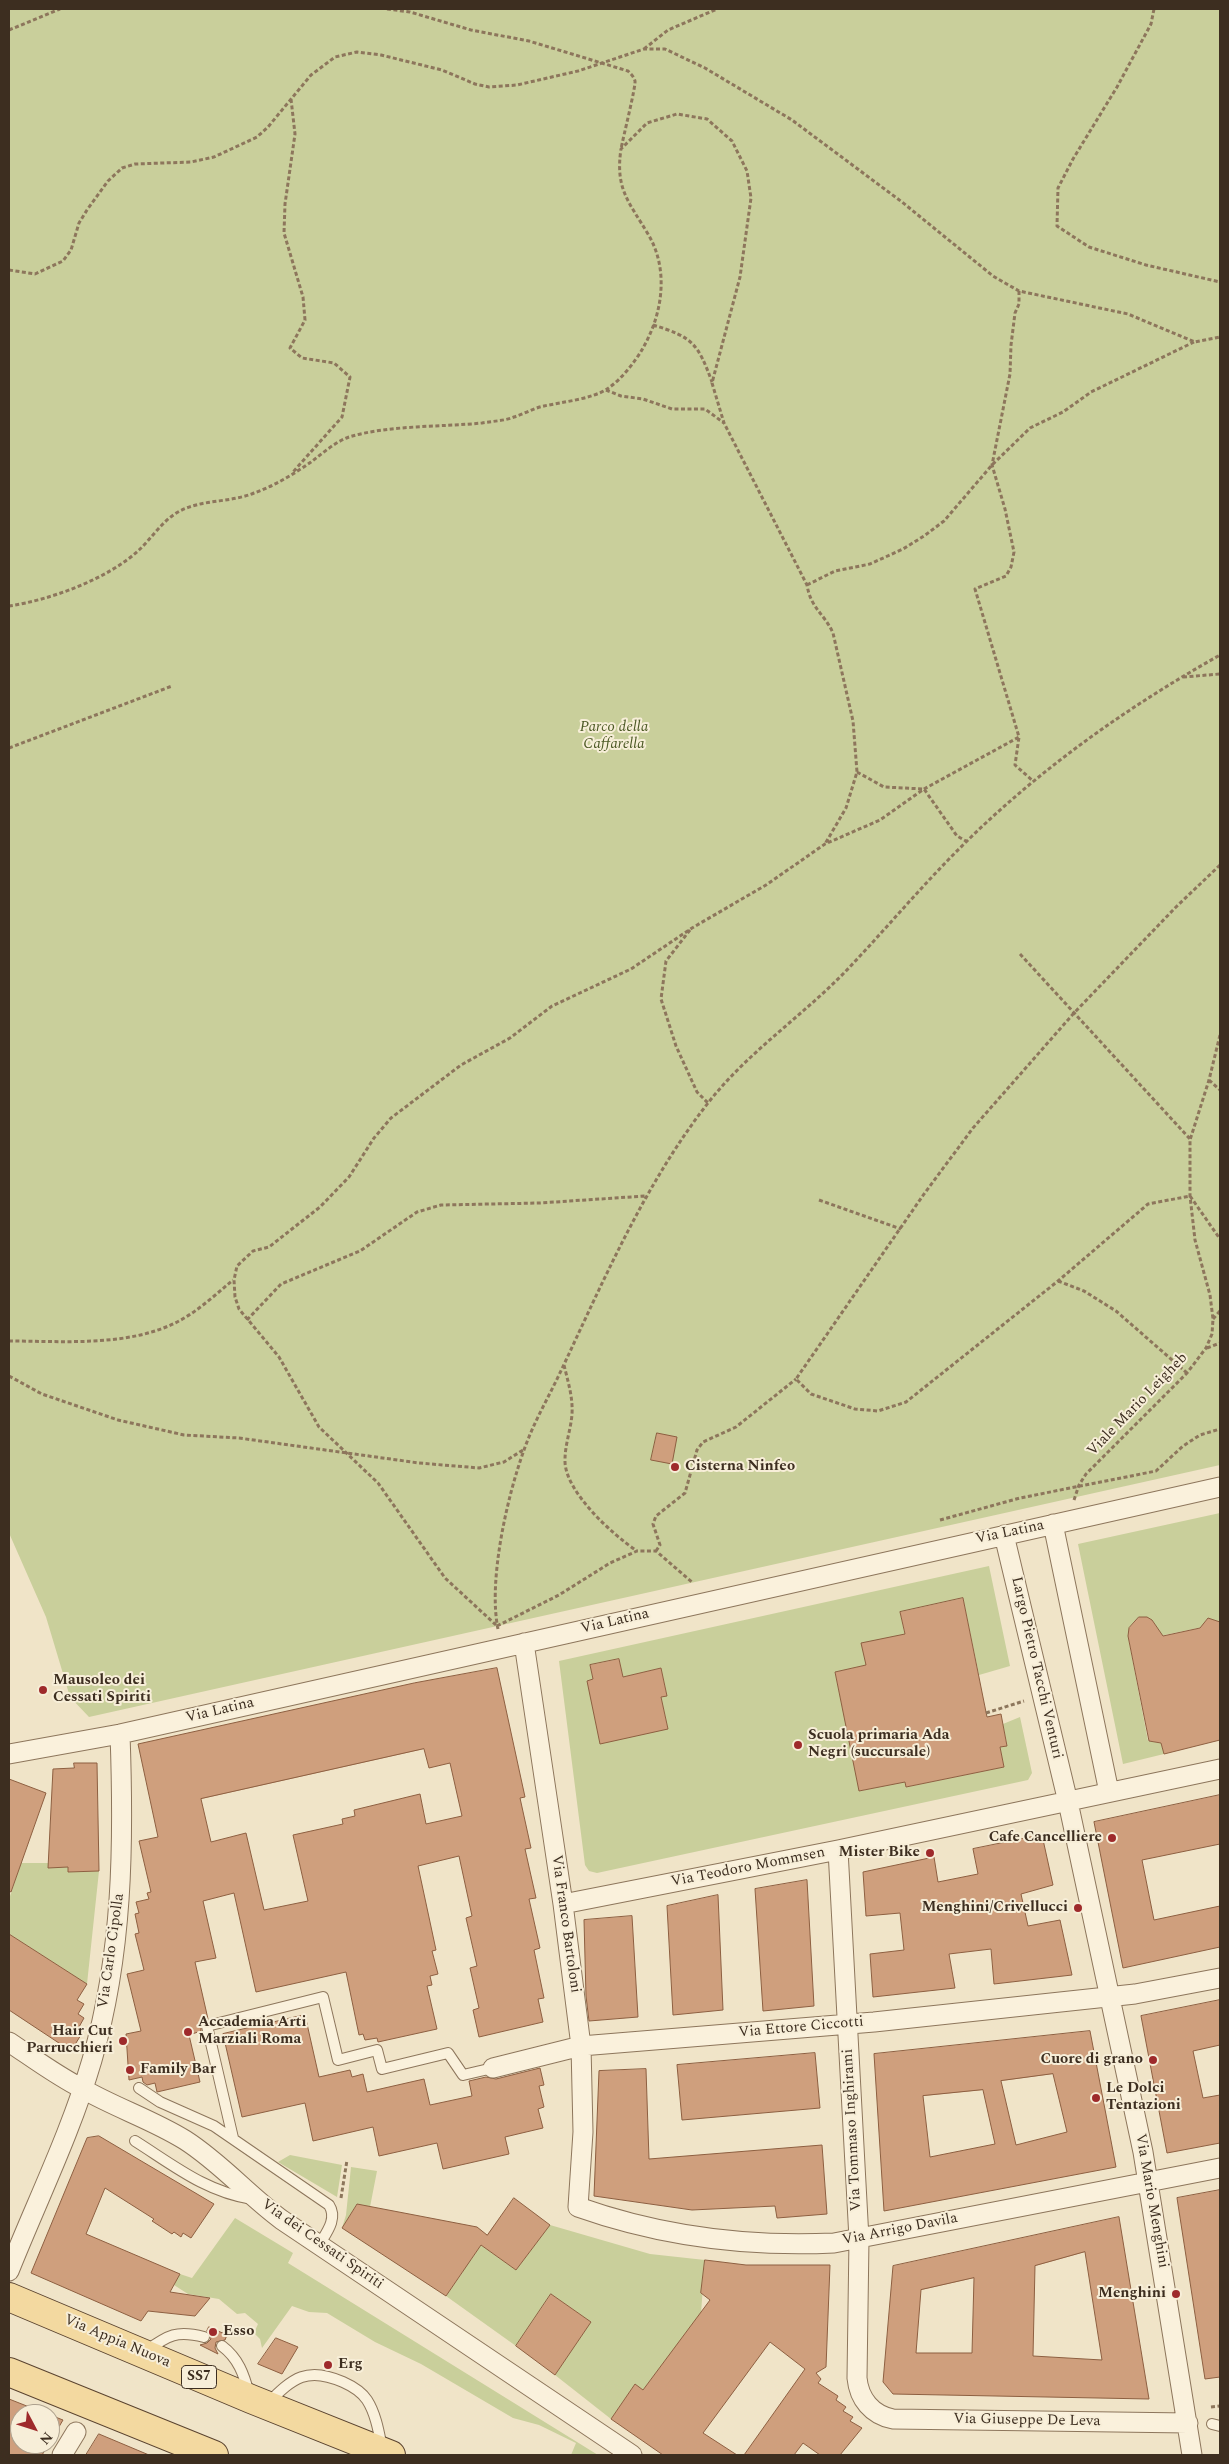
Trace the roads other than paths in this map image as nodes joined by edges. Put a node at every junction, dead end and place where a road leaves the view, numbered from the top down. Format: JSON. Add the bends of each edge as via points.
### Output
{"nodes":[{"id":1,"x":1220,"y":1487,"type":"edge"},
{"id":2,"x":1053,"y":1524,"type":"junction"},
{"id":3,"x":1004,"y":1535,"type":"junction"},
{"id":4,"x":524,"y":1643,"type":"junction"},
{"id":5,"x":120,"y":1734,"type":"junction"},
{"id":6,"x":9,"y":1754,"type":"edge"},
{"id":7,"x":1220,"y":1769,"type":"edge"},
{"id":8,"x":1109,"y":1792,"type":"junction"},
{"id":9,"x":1068,"y":1802,"type":"junction"},
{"id":10,"x":838,"y":1850,"type":"junction"},
{"id":11,"x":563,"y":1904,"type":"junction"},
{"id":12,"x":1220,"y":1978,"type":"edge"},
{"id":13,"x":1110,"y":1996,"type":"junction"},
{"id":14,"x":847,"y":2024,"type":"junction"},
{"id":15,"x":9,"y":2042,"type":"edge"},
{"id":16,"x":581,"y":2046,"type":"junction"},
{"id":17,"x":493,"y":2068,"type":"joint"},
{"id":18,"x":138,"y":2088,"type":"dead end"},
{"id":19,"x":82,"y":2089,"type":"junction"},
{"id":20,"x":233,"y":2138,"type":"junction"},
{"id":21,"x":135,"y":2141,"type":"dead end"},
{"id":22,"x":1220,"y":2168,"type":"edge"},
{"id":23,"x":1148,"y":2182,"type":"junction"},
{"id":24,"x":256,"y":2199,"type":"junction"},
{"id":25,"x":578,"y":2207,"type":"joint"},
{"id":26,"x":859,"y":2239,"type":"junction"},
{"id":27,"x":319,"y":2246,"type":"junction"},
{"id":28,"x":9,"y":2271,"type":"edge"},
{"id":29,"x":9,"y":2297,"type":"edge"},
{"id":30,"x":204,"y":2337,"type":"dead end"},
{"id":31,"x":222,"y":2346,"type":"dead end"},
{"id":32,"x":143,"y":2353,"type":"junction"},
{"id":33,"x":9,"y":2372,"type":"edge"},
{"id":34,"x":258,"y":2402,"type":"junction"},
{"id":35,"x":869,"y":2406,"type":"joint"},
{"id":36,"x":1188,"y":2423,"type":"junction"},
{"id":37,"x":76,"y":2432,"type":"dead end"},
{"id":38,"x":387,"y":2454,"type":"edge"},
{"id":39,"x":62,"y":2455,"type":"edge"},
{"id":40,"x":214,"y":2455,"type":"edge"},
{"id":41,"x":632,"y":2455,"type":"edge"},
{"id":42,"x":1192,"y":2455,"type":"edge"}],
"edges":[{"from":1,"to":2,"type":"street","name":"Via Latina"},
{"from":2,"to":3,"type":"street","name":"Via Latina"},
{"from":2,"to":8,"type":"street"},
{"from":3,"to":4,"type":"street","name":"Via Latina"},
{"from":3,"to":9,"type":"street","name":"Largo Pietro Tacchi Venturi"},
{"from":4,"to":5,"type":"street","name":"Via Latina"},
{"from":4,"to":11,"type":"street","name":"Via Franco Bartoloni"},
{"from":5,"to":6,"type":"street","name":"Via Latina"},
{"from":5,"to":19,"type":"street","name":"Via Carlo Cipolla","via":[[122,1863],[117,1934],[99,2032]]},
{"from":7,"to":8,"type":"street","name":"Via Teodoro Mommsen"},
{"from":8,"to":9,"type":"street","name":"Via Teodoro Mommsen"},
{"from":9,"to":10,"type":"street","name":"Via Teodoro Mommsen"},
{"from":9,"to":13,"type":"street","name":"Via Mario Menghini"},
{"from":10,"to":11,"type":"street","name":"Via Teodoro Mommsen"},
{"from":10,"to":14,"type":"street","name":"Via Tommaso Inghirami"},
{"from":11,"to":16,"type":"street","name":"Via Franco Bartoloni"},
{"from":12,"to":13,"type":"street","name":"Via Ettore Ciccotti"},
{"from":13,"to":14,"type":"street","name":"Via Ettore Ciccotti"},
{"from":13,"to":23,"type":"street","name":"Via Mario Menghini"},
{"from":14,"to":16,"type":"street","name":"Via Ettore Ciccotti"},
{"from":14,"to":26,"type":"street","name":"Via Tommaso Inghirami"},
{"from":15,"to":19,"type":"street","name":"Via dei Cessati Spiriti"},
{"from":16,"to":17,"type":"street","name":"Via Ettore Ciccotti"},
{"from":16,"to":25,"type":"street","name":"Via Franco Bartoloni","via":[[583,2132]]},
{"from":17,"to":20,"type":"lane","via":[[463,2075],[448,2053],[382,2069],[377,2050],[338,2060],[323,1997],[206,2026]]},
{"from":18,"to":20,"type":"lane"},
{"from":19,"to":24,"type":"street","name":"Via dei Cessati Spiriti","via":[[185,2140],[224,2168]]},
{"from":19,"to":28,"type":"street","name":"Via Carlo Cipolla"},
{"from":20,"to":27,"type":"lane","via":[[316,2194],[333,2211],[330,2226]]},
{"from":21,"to":24,"type":"lane","via":[[210,2188]]},
{"from":22,"to":23,"type":"street","name":"Via Arrigo Davila"},
{"from":23,"to":26,"type":"street","name":"Via Arrigo Davila"},
{"from":23,"to":36,"type":"street","name":"Via Mario Menghini"},
{"from":24,"to":27,"type":"street","name":"Via dei Cessati Spiriti"},
{"from":25,"to":26,"type":"street","name":"Via Arrigo Davila","via":[[642,2226],[706,2237],[793,2244]]},
{"from":26,"to":35,"type":"street","name":"Via Tommaso Inghirami","via":[[857,2378],[860,2394]]},
{"from":27,"to":41,"type":"street","name":"Via dei Cessati Spiriti"},
{"from":29,"to":32,"type":"main road","name":"Via Appia Nuova","number":"SS7"},
{"from":30,"to":32,"type":"lane","via":[[178,2333]]},
{"from":31,"to":34,"type":"lane","via":[[239,2364]]},
{"from":32,"to":34,"type":"main road","name":"Via Appia Nuova","number":"SS7"},
{"from":33,"to":40,"type":"main road"},
{"from":34,"to":38,"type":"main road","name":"Via Appia Nuova","number":"SS7"},
{"from":34,"to":38,"type":"lane","via":[[305,2375],[331,2377],[356,2388],[367,2399]]},
{"from":35,"to":36,"type":"street","name":"Via Giuseppe De Leva","via":[[882,2416],[893,2419]]},
{"from":36,"to":42,"type":"street","name":"Via Mario Menghini"},
{"from":37,"to":39,"type":"street"}]}
